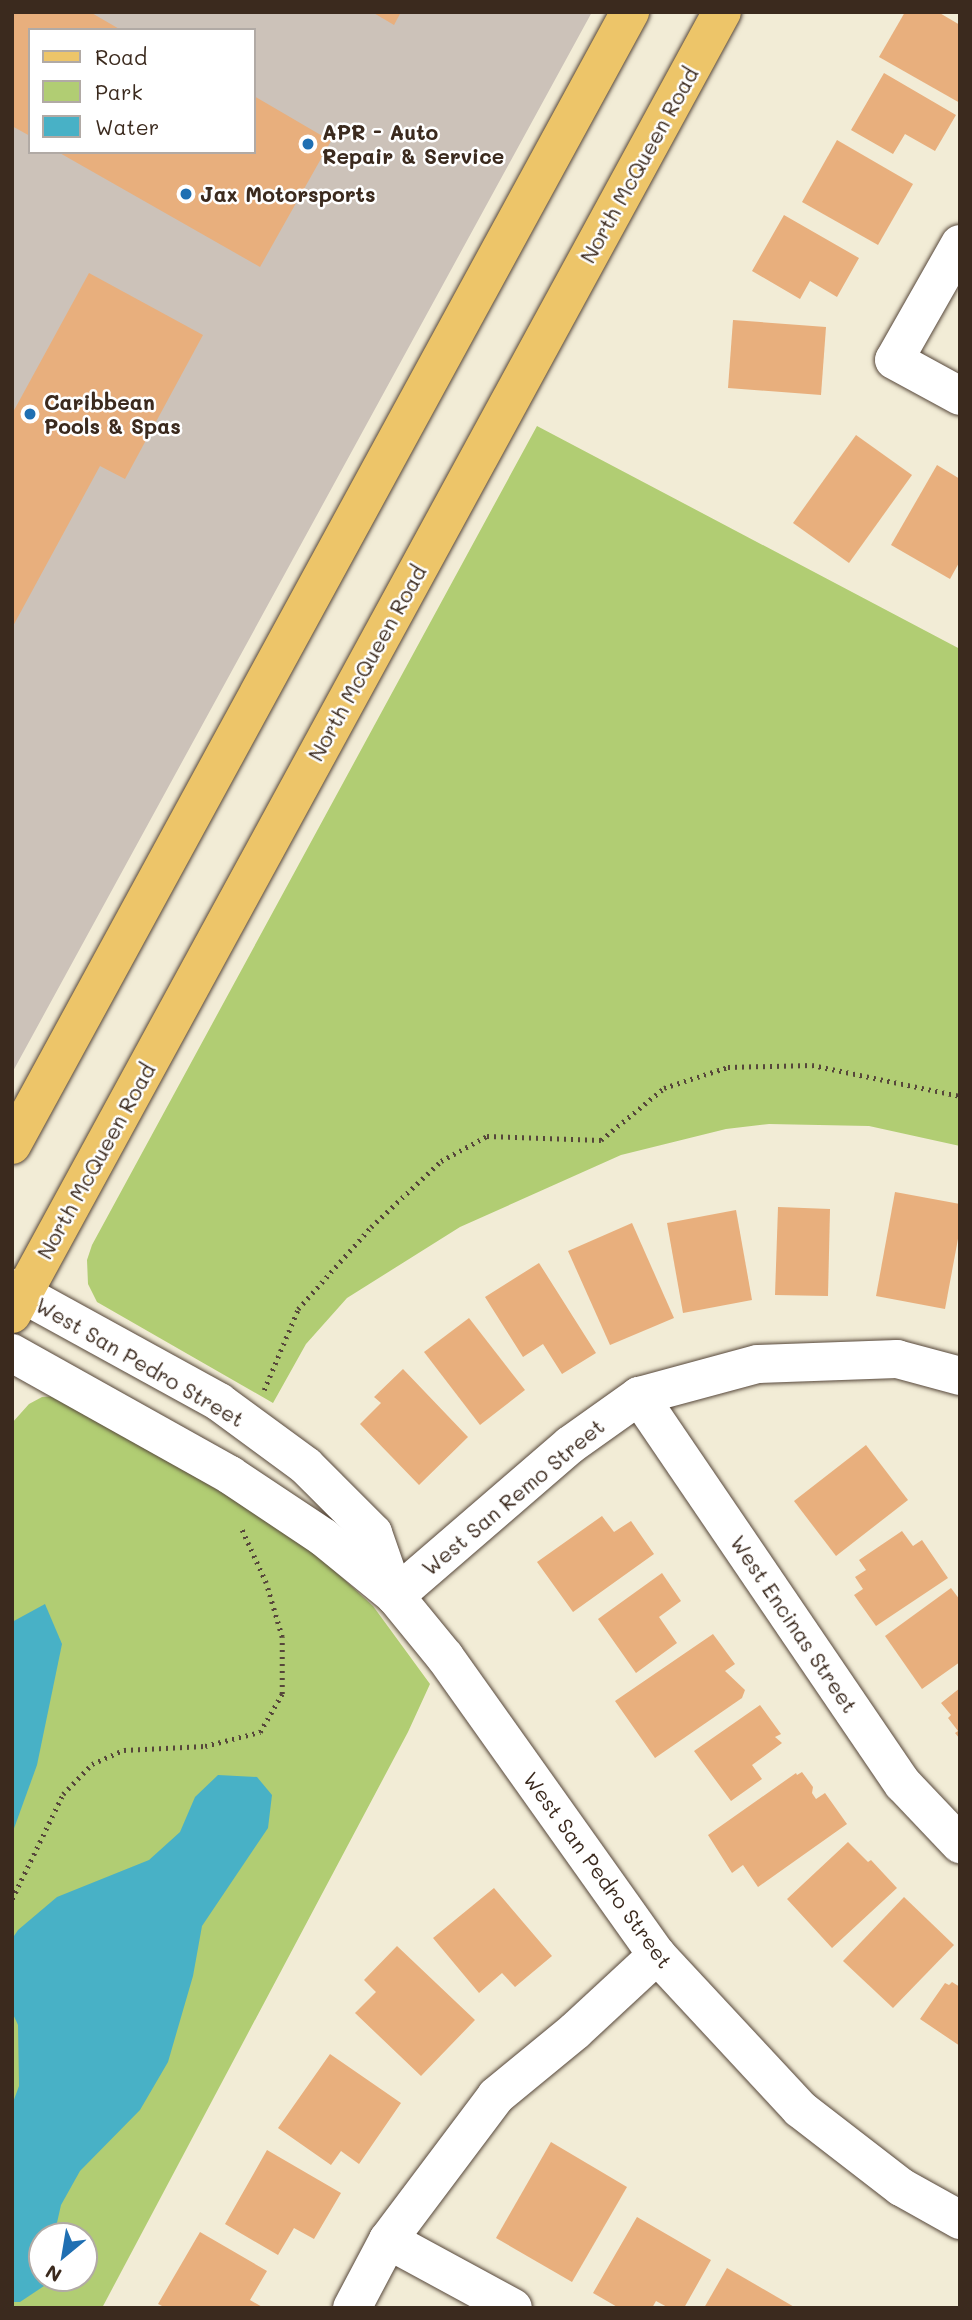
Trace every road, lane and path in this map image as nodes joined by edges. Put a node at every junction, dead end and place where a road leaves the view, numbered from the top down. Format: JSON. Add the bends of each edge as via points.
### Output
{"nodes":[{"id":1,"x":630,"y":12,"type":"edge"},
{"id":2,"x":722,"y":12,"type":"edge"},
{"id":3,"x":960,"y":244,"type":"edge"},
{"id":4,"x":960,"y":396,"type":"edge"},
{"id":5,"x":960,"y":1096,"type":"edge"},
{"id":6,"x":12,"y":1145,"type":"edge"},
{"id":7,"x":16,"y":1299,"type":"edge"},
{"id":8,"x":12,"y":1353,"type":"edge"},
{"id":9,"x":960,"y":1376,"type":"edge"},
{"id":10,"x":639,"y":1396,"type":"junction"},
{"id":11,"x":250,"y":1425,"type":"junction"},
{"id":12,"x":239,"y":1523,"type":"dead end"},
{"id":13,"x":395,"y":1596,"type":"junction"},
{"id":14,"x":960,"y":1844,"type":"edge"},
{"id":15,"x":12,"y":1899,"type":"edge"},
{"id":16,"x":657,"y":1955,"type":"junction"},
{"id":17,"x":960,"y":2220,"type":"edge"},
{"id":18,"x":388,"y":2240,"type":"junction"},
{"id":19,"x":352,"y":2308,"type":"edge"},
{"id":20,"x":513,"y":2308,"type":"edge"}],
"edges":[{"from":1,"to":6,"type":"main road"},
{"from":2,"to":7,"type":"main road","name":"North McQueen Road"},
{"from":3,"to":4,"type":"street","via":[[894,360]]},
{"from":5,"to":11,"type":"path","via":[[812,1065],[728,1066],[664,1088],[601,1140],[487,1136],[440,1161],[371,1227],[298,1308]]},
{"from":7,"to":11,"type":"street","name":"West San Pedro Street","via":[[219,1402]]},
{"from":8,"to":13,"type":"street","name":"West San Pedro Street","via":[[230,1475],[323,1537]]},
{"from":9,"to":10,"type":"street","name":"West San Remo Street","via":[[897,1359],[758,1364]]},
{"from":10,"to":13,"type":"street","name":"West San Remo Street","via":[[570,1445]]},
{"from":10,"to":14,"type":"street","name":"West Encinas Street","via":[[903,1784]]},
{"from":11,"to":13,"type":"street","name":"West San Pedro Street","via":[[306,1466],[373,1534]]},
{"from":12,"to":15,"type":"path","via":[[266,1583],[282,1637],[282,1694],[260,1732],[205,1746],[124,1750],[92,1764],[63,1794]]},
{"from":13,"to":16,"type":"street","name":"West San Pedro Street","via":[[445,1657]]},
{"from":16,"to":17,"type":"street","name":"West San Pedro Street","via":[[800,2109],[901,2187]]},
{"from":16,"to":18,"type":"street","via":[[496,2096]]},
{"from":18,"to":19,"type":"street"},
{"from":18,"to":20,"type":"street"}]}
